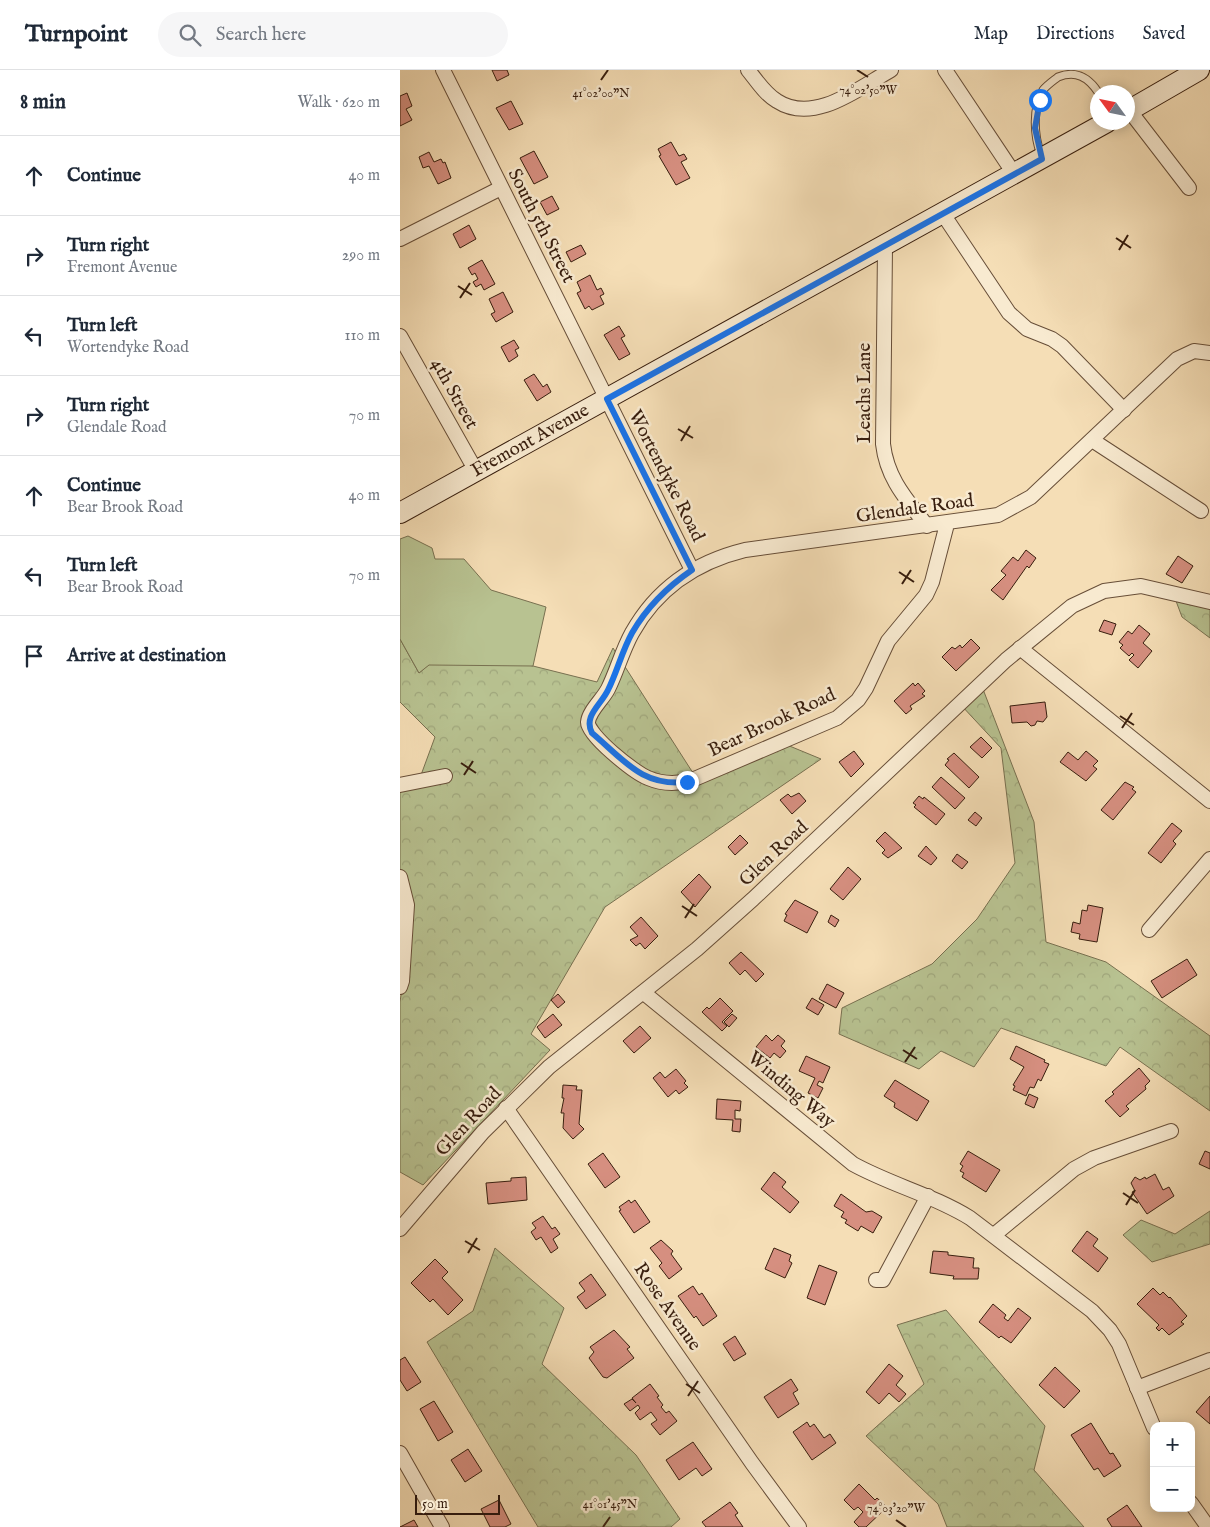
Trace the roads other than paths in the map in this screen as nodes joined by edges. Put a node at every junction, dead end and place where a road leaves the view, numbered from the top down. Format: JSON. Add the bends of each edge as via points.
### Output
{"nodes":[{"id":1,"x":443,"y":70,"type":"edge"},
{"id":2,"x":748,"y":70,"type":"edge"},
{"id":3,"x":891,"y":70,"type":"edge"},
{"id":4,"x":945,"y":70,"type":"edge"},
{"id":5,"x":1200,"y":70,"type":"edge"},
{"id":6,"x":1093,"y":85,"type":"edge"},
{"id":7,"x":1135,"y":106,"type":"edge"},
{"id":8,"x":1135,"y":119,"type":"edge"},
{"id":9,"x":1093,"y":130,"type":"edge"},
{"id":10,"x":1042,"y":159,"type":"junction"},
{"id":11,"x":1015,"y":174,"type":"junction"},
{"id":12,"x":501,"y":188,"type":"junction"},
{"id":13,"x":1188,"y":188,"type":"dead end"},
{"id":14,"x":943,"y":214,"type":"junction"},
{"id":15,"x":400,"y":238,"type":"edge"},
{"id":16,"x":885,"y":246,"type":"junction"},
{"id":17,"x":400,"y":336,"type":"edge"},
{"id":18,"x":1210,"y":352,"type":"edge"},
{"id":19,"x":607,"y":399,"type":"junction"},
{"id":20,"x":1124,"y":410,"type":"junction"},
{"id":21,"x":1092,"y":440,"type":"junction"},
{"id":22,"x":476,"y":472,"type":"junction"},
{"id":23,"x":1201,"y":511,"type":"dead end"},
{"id":24,"x":400,"y":513,"type":"edge"},
{"id":25,"x":947,"y":524,"type":"junction"},
{"id":26,"x":927,"y":526,"type":"junction"},
{"id":27,"x":692,"y":570,"type":"junction"},
{"id":28,"x":1210,"y":602,"type":"edge"},
{"id":29,"x":1020,"y":648,"type":"junction"},
{"id":30,"x":617,"y":667,"type":"joint"},
{"id":31,"x":445,"y":776,"type":"dead end"},
{"id":32,"x":400,"y":786,"type":"edge"},
{"id":33,"x":1210,"y":802,"type":"edge"},
{"id":34,"x":1210,"y":859,"type":"edge"},
{"id":35,"x":400,"y":877,"type":"edge"},
{"id":36,"x":1149,"y":930,"type":"dead end"},
{"id":37,"x":400,"y":986,"type":"edge"},
{"id":38,"x":644,"y":993,"type":"junction"},
{"id":39,"x":506,"y":1108,"type":"junction"},
{"id":40,"x":1171,"y":1131,"type":"dead end"},
{"id":41,"x":928,"y":1196,"type":"junction"},
{"id":42,"x":400,"y":1229,"type":"edge"},
{"id":43,"x":994,"y":1235,"type":"junction"},
{"id":44,"x":876,"y":1280,"type":"dead end"},
{"id":45,"x":1210,"y":1360,"type":"edge"},
{"id":46,"x":1137,"y":1388,"type":"junction"},
{"id":47,"x":1151,"y":1422,"type":"edge"},
{"id":48,"x":400,"y":1453,"type":"edge"},
{"id":49,"x":1195,"y":1509,"type":"edge"},
{"id":50,"x":442,"y":1527,"type":"edge"},
{"id":51,"x":799,"y":1527,"type":"edge"},
{"id":52,"x":1208,"y":1527,"type":"edge"}],
"edges":[{"from":1,"to":12,"type":"street","name":"South 5th Street"},
{"from":2,"to":3,"type":"street","via":[[778,102],[802,110],[826,106]]},
{"from":4,"to":11,"type":"street"},
{"from":5,"to":7,"type":"street","via":[[1178,78]]},
{"from":6,"to":10,"type":"lane","via":[[1086,76],[1073,72],[1062,74],[1044,90],[1035,128]]},
{"from":8,"to":13,"type":"street"},
{"from":9,"to":10,"type":"street","name":"Fremont Avenue"},
{"from":10,"to":11,"type":"street","name":"Fremont Avenue"},
{"from":11,"to":14,"type":"street","name":"Fremont Avenue"},
{"from":12,"to":15,"type":"street"},
{"from":12,"to":19,"type":"street","name":"South 5th Street"},
{"from":14,"to":16,"type":"street","name":"Fremont Avenue"},
{"from":14,"to":20,"type":"street","via":[[1012,317],[1027,329],[1062,346]]},
{"from":16,"to":19,"type":"street","name":"Fremont Avenue"},
{"from":16,"to":26,"type":"street","name":"Leachs Lane","via":[[884,460],[896,486]]},
{"from":17,"to":22,"type":"street","name":"4th Street"},
{"from":18,"to":20,"type":"street","name":"Glendale Road","via":[[1185,354]]},
{"from":19,"to":22,"type":"street","name":"Fremont Avenue"},
{"from":19,"to":27,"type":"street","name":"Wortendyke Road"},
{"from":20,"to":21,"type":"street","name":"Glendale Road"},
{"from":21,"to":23,"type":"street"},
{"from":21,"to":25,"type":"street","name":"Glendale Road","via":[[1016,507],[989,518]]},
{"from":22,"to":24,"type":"street","name":"Fremont Avenue"},
{"from":25,"to":26,"type":"street","name":"Glendale Road"},
{"from":25,"to":30,"type":"street","name":"Bear Brook Road","via":[[926,595],[888,641],[858,700],[837,718],[692,780],[660,782],[636,772],[589,728],[590,716],[608,690]]},
{"from":26,"to":27,"type":"street","name":"Glendale Road","via":[[746,550],[724,555]]},
{"from":27,"to":30,"type":"street","name":"Glendale Road","via":[[667,588],[646,612],[632,633]]},
{"from":28,"to":29,"type":"street","name":"Glen Road","via":[[1147,587],[1104,591],[1072,606]]},
{"from":29,"to":33,"type":"street"},
{"from":29,"to":38,"type":"street","name":"Glen Road","via":[[754,899]]},
{"from":31,"to":32,"type":"street"},
{"from":34,"to":36,"type":"street"},
{"from":35,"to":37,"type":"street","via":[[407,920]]},
{"from":38,"to":39,"type":"street","name":"Glen Road","via":[[570,1048]]},
{"from":38,"to":41,"type":"street","name":"Winding Way","via":[[853,1164],[876,1177]]},
{"from":39,"to":42,"type":"street","name":"Glen Road"},
{"from":39,"to":51,"type":"street","name":"Rose Avenue"},
{"from":40,"to":43,"type":"street","via":[[1094,1158],[1074,1169]]},
{"from":41,"to":43,"type":"street","name":"Winding Way","via":[[951,1206]]},
{"from":41,"to":44,"type":"street","via":[[883,1280]]},
{"from":43,"to":46,"type":"street","name":"Winding Way","via":[[1099,1317],[1119,1344]]},
{"from":45,"to":46,"type":"street"},
{"from":46,"to":47,"type":"street","name":"Winding Way"},
{"from":48,"to":50,"type":"street"},
{"from":49,"to":52,"type":"street"}]}
